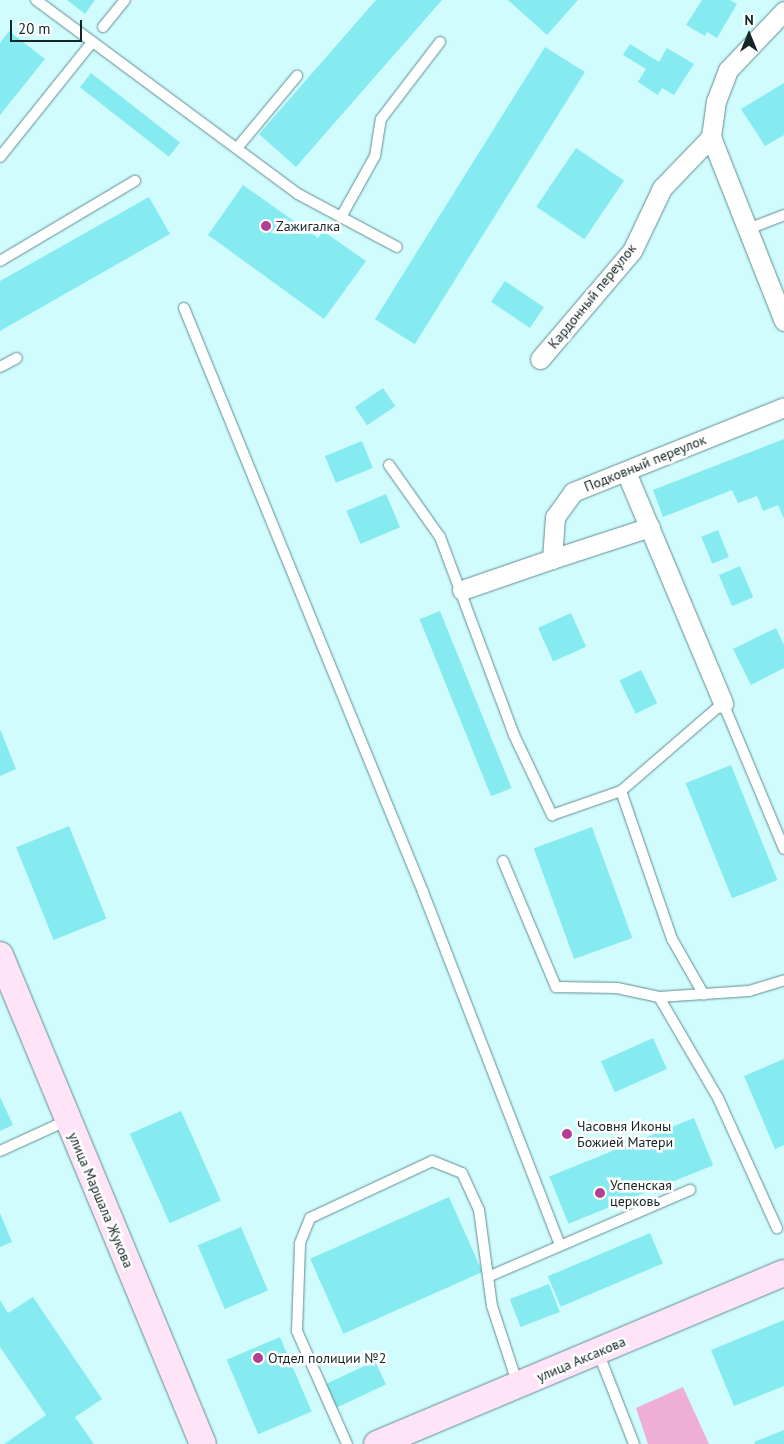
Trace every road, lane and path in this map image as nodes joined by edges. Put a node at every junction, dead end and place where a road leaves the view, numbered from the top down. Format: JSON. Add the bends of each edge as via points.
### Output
{"nodes":[{"id":1,"x":36,"y":0,"type":"edge"},
{"id":2,"x":124,"y":0,"type":"edge"},
{"id":3,"x":784,"y":11,"type":"edge"},
{"id":4,"x":104,"y":27,"type":"dead end"},
{"id":5,"x":92,"y":42,"type":"junction"},
{"id":6,"x":440,"y":42,"type":"dead end"},
{"id":7,"x":297,"y":76,"type":"dead end"},
{"id":8,"x":711,"y":137,"type":"junction"},
{"id":9,"x":237,"y":148,"type":"junction"},
{"id":10,"x":0,"y":157,"type":"edge"},
{"id":11,"x":135,"y":181,"type":"dead end"},
{"id":12,"x":784,"y":215,"type":"edge"},
{"id":13,"x":341,"y":217,"type":"junction"},
{"id":14,"x":748,"y":229,"type":"junction"},
{"id":15,"x":396,"y":247,"type":"dead end"},
{"id":16,"x":0,"y":261,"type":"edge"},
{"id":17,"x":184,"y":308,"type":"dead end"},
{"id":18,"x":784,"y":320,"type":"edge"},
{"id":19,"x":17,"y":358,"type":"dead end"},
{"id":20,"x":540,"y":359,"type":"dead end"},
{"id":21,"x":0,"y":366,"type":"edge"},
{"id":22,"x":784,"y":407,"type":"edge"},
{"id":23,"x":389,"y":465,"type":"dead end"},
{"id":24,"x":626,"y":472,"type":"junction"},
{"id":25,"x":650,"y":528,"type":"junction"},
{"id":26,"x":552,"y":559,"type":"junction"},
{"id":27,"x":462,"y":590,"type":"junction"},
{"id":28,"x":723,"y":703,"type":"junction"},
{"id":29,"x":622,"y":791,"type":"junction"},
{"id":30,"x":784,"y":849,"type":"edge"},
{"id":31,"x":503,"y":861,"type":"dead end"},
{"id":32,"x":0,"y":955,"type":"edge"},
{"id":33,"x":784,"y":980,"type":"edge"},
{"id":34,"x":704,"y":995,"type":"junction"},
{"id":35,"x":659,"y":997,"type":"junction"},
{"id":36,"x":68,"y":1120,"type":"junction"},
{"id":37,"x":0,"y":1151,"type":"edge"},
{"id":38,"x":690,"y":1190,"type":"dead end"},
{"id":39,"x":777,"y":1228,"type":"dead end"},
{"id":40,"x":560,"y":1245,"type":"junction"},
{"id":41,"x":784,"y":1273,"type":"edge"},
{"id":42,"x":490,"y":1276,"type":"junction"},
{"id":43,"x":598,"y":1352,"type":"junction"},
{"id":44,"x":518,"y":1385,"type":"junction"},
{"id":45,"x":203,"y":1444,"type":"edge"},
{"id":46,"x":347,"y":1444,"type":"edge"},
{"id":47,"x":377,"y":1444,"type":"edge"},
{"id":48,"x":634,"y":1444,"type":"edge"}],
"edges":[{"from":1,"to":5,"type":"lane"},
{"from":2,"to":4,"type":"lane"},
{"from":3,"to":8,"type":"street","via":[[728,70],[716,101]]},
{"from":5,"to":9,"type":"lane"},
{"from":5,"to":10,"type":"lane"},
{"from":6,"to":13,"type":"lane","via":[[380,119],[375,156]]},
{"from":7,"to":9,"type":"lane"},
{"from":8,"to":14,"type":"street"},
{"from":8,"to":20,"type":"street","name":"Кардонный переулок","via":[[662,188],[632,251]]},
{"from":9,"to":13,"type":"lane","via":[[298,194]]},
{"from":11,"to":16,"type":"lane"},
{"from":12,"to":14,"type":"lane"},
{"from":13,"to":15,"type":"lane"},
{"from":14,"to":18,"type":"street"},
{"from":17,"to":40,"type":"lane","via":[[424,892]]},
{"from":19,"to":21,"type":"lane"},
{"from":22,"to":24,"type":"street","name":"Подковный переулок"},
{"from":23,"to":27,"type":"lane","via":[[440,537]]},
{"from":24,"to":25,"type":"street"},
{"from":24,"to":26,"type":"street","name":"Подковный переулок","via":[[573,492],[555,517]]},
{"from":25,"to":26,"type":"street"},
{"from":25,"to":28,"type":"street"},
{"from":26,"to":27,"type":"street"},
{"from":27,"to":29,"type":"lane","via":[[514,735],[552,815]]},
{"from":28,"to":29,"type":"lane"},
{"from":28,"to":30,"type":"lane"},
{"from":29,"to":34,"type":"lane","via":[[672,939]]},
{"from":31,"to":35,"type":"lane","via":[[556,987],[617,988]]},
{"from":32,"to":36,"type":"main road","name":"улица Маршала Жукова"},
{"from":33,"to":34,"type":"lane","via":[[749,990]]},
{"from":34,"to":35,"type":"lane"},
{"from":35,"to":39,"type":"lane","via":[[718,1098]]},
{"from":36,"to":37,"type":"lane"},
{"from":36,"to":45,"type":"main road","name":"улица Маршала Жукова"},
{"from":38,"to":40,"type":"lane"},
{"from":40,"to":42,"type":"lane"},
{"from":41,"to":43,"type":"main road","name":"улица Аксакова"},
{"from":42,"to":44,"type":"lane","via":[[492,1306]]},
{"from":42,"to":46,"type":"lane","via":[[479,1210],[462,1174],[432,1161],[310,1218],[300,1243],[297,1332]]},
{"from":43,"to":44,"type":"main road","name":"улица Аксакова"},
{"from":43,"to":48,"type":"lane"},
{"from":44,"to":47,"type":"main road","name":"улица Аксакова"}]}
